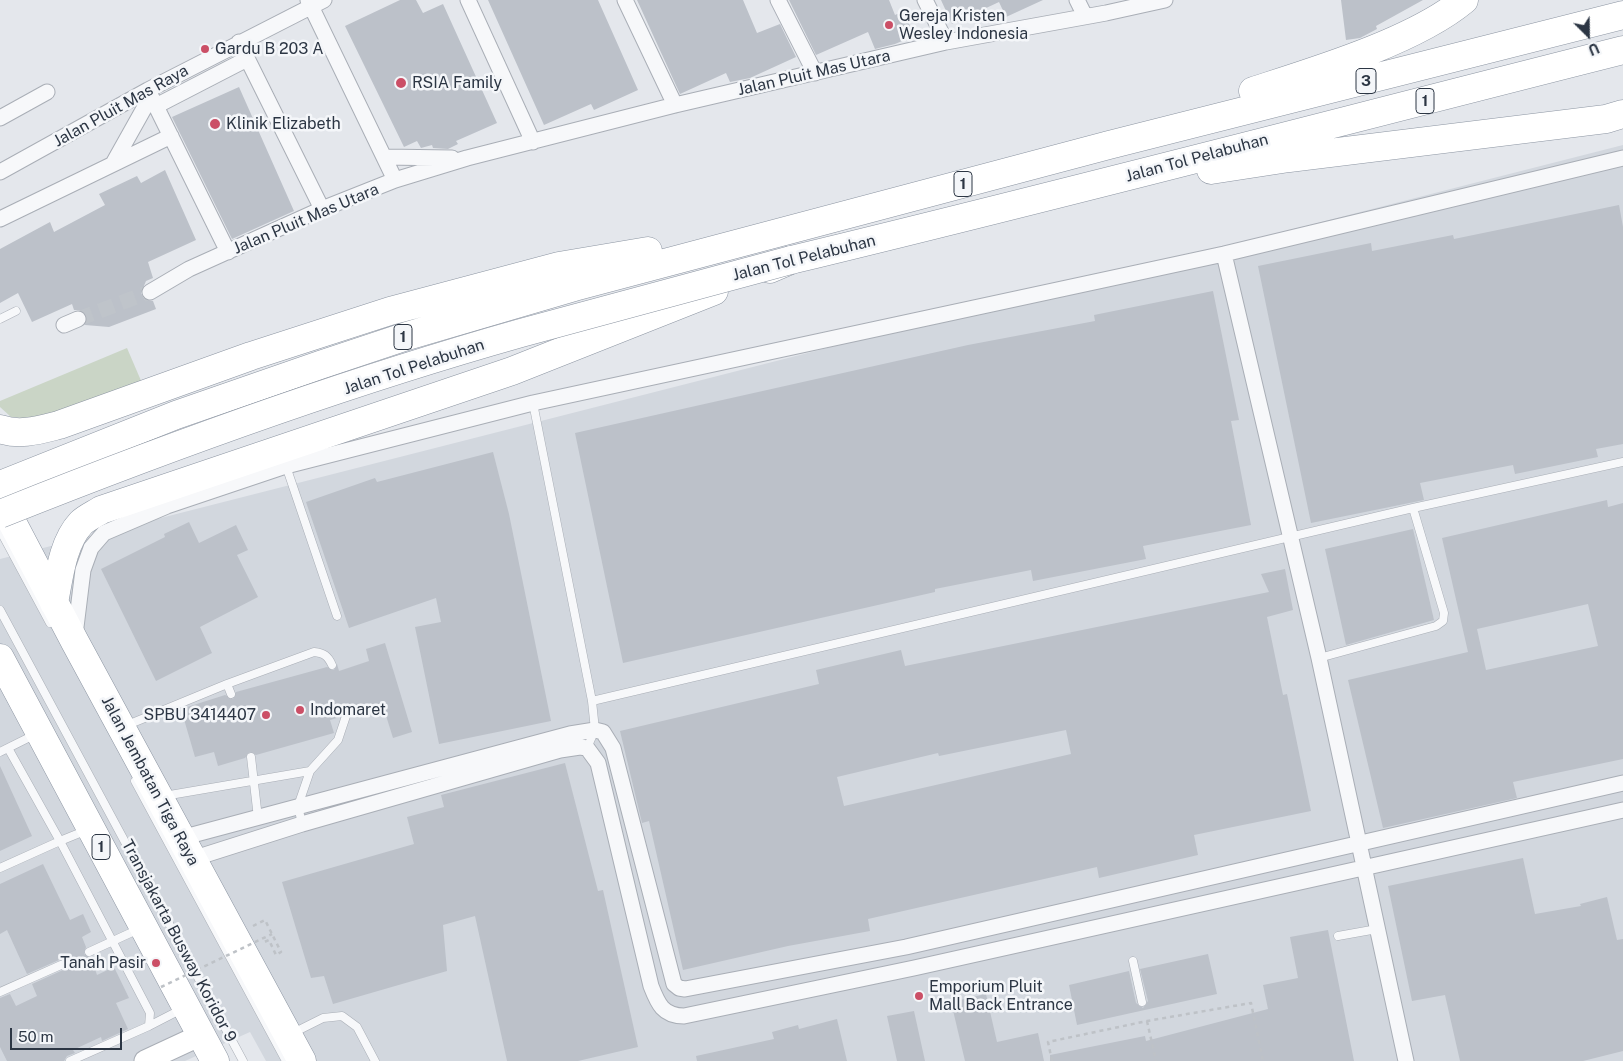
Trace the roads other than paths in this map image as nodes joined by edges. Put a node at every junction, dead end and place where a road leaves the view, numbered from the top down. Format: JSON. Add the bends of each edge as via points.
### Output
{"nodes":[{"id":1,"x":468,"y":0,"type":"edge"},
{"id":2,"x":625,"y":0,"type":"edge"},
{"id":3,"x":778,"y":0,"type":"edge"},
{"id":4,"x":925,"y":0,"type":"edge"},
{"id":5,"x":1077,"y":0,"type":"edge"},
{"id":6,"x":1165,"y":0,"type":"edge"},
{"id":7,"x":1464,"y":0,"type":"edge"},
{"id":8,"x":314,"y":2,"type":"edge"},
{"id":9,"x":1623,"y":15,"type":"edge"},
{"id":10,"x":1085,"y":16,"type":"junction"},
{"id":11,"x":239,"y":42,"type":"junction"},
{"id":12,"x":946,"y":42,"type":"junction"},
{"id":13,"x":1623,"y":50,"type":"edge"},
{"id":14,"x":247,"y":59,"type":"junction"},
{"id":15,"x":815,"y":73,"type":"junction"},
{"id":16,"x":47,"y":92,"type":"dead end"},
{"id":17,"x":152,"y":98,"type":"junction"},
{"id":18,"x":675,"y":105,"type":"junction"},
{"id":19,"x":1623,"y":114,"type":"edge"},
{"id":20,"x":0,"y":118,"type":"edge"},
{"id":21,"x":171,"y":136,"type":"junction"},
{"id":22,"x":533,"y":142,"type":"junction"},
{"id":23,"x":1109,"y":145,"type":"junction"},
{"id":24,"x":384,"y":156,"type":"junction"},
{"id":25,"x":467,"y":158,"type":"junction"},
{"id":26,"x":1623,"y":158,"type":"edge"},
{"id":27,"x":114,"y":162,"type":"junction"},
{"id":28,"x":0,"y":172,"type":"edge"},
{"id":29,"x":395,"y":180,"type":"junction"},
{"id":30,"x":1067,"y":193,"type":"junction"},
{"id":31,"x":322,"y":209,"type":"junction"},
{"id":32,"x":0,"y":220,"type":"edge"},
{"id":33,"x":817,"y":222,"type":"junction"},
{"id":34,"x":228,"y":252,"type":"junction"},
{"id":35,"x":1224,"y":254,"type":"junction"},
{"id":36,"x":791,"y":260,"type":"junction"},
{"id":37,"x":150,"y":292,"type":"tunnel mouth"},
{"id":38,"x":16,"y":311,"type":"dead end"},
{"id":39,"x":0,"y":319,"type":"edge"},
{"id":40,"x":532,"y":403,"type":"junction"},
{"id":41,"x":0,"y":428,"type":"edge"},
{"id":42,"x":1623,"y":462,"type":"edge"},
{"id":43,"x":286,"y":466,"type":"junction"},
{"id":44,"x":0,"y":485,"type":"edge"},
{"id":45,"x":0,"y":499,"type":"edge"},
{"id":46,"x":1413,"y":508,"type":"junction"},
{"id":47,"x":0,"y":514,"type":"edge"},
{"id":48,"x":0,"y":530,"type":"edge"},
{"id":49,"x":1290,"y":537,"type":"junction"},
{"id":50,"x":50,"y":605,"type":"junction"},
{"id":51,"x":0,"y":610,"type":"edge"},
{"id":52,"x":337,"y":616,"type":"dead end"},
{"id":53,"x":65,"y":638,"type":"junction"},
{"id":54,"x":0,"y":658,"type":"edge"},
{"id":55,"x":1319,"y":658,"type":"junction"},
{"id":56,"x":332,"y":665,"type":"dead end"},
{"id":57,"x":227,"y":684,"type":"junction"},
{"id":58,"x":230,"y":694,"type":"dead end"},
{"id":59,"x":592,"y":701,"type":"junction"},
{"id":60,"x":346,"y":716,"type":"dead end"},
{"id":61,"x":121,"y":728,"type":"junction"},
{"id":62,"x":594,"y":730,"type":"junction"},
{"id":63,"x":40,"y":732,"type":"junction"},
{"id":64,"x":587,"y":748,"type":"junction"},
{"id":65,"x":4,"y":750,"type":"edge"},
{"id":66,"x":251,"y":757,"type":"dead end"},
{"id":67,"x":310,"y":771,"type":"junction"},
{"id":68,"x":131,"y":773,"type":"dead end"},
{"id":69,"x":255,"y":780,"type":"junction"},
{"id":70,"x":1623,"y":783,"type":"edge"},
{"id":71,"x":159,"y":798,"type":"junction"},
{"id":72,"x":298,"y":806,"type":"junction"},
{"id":73,"x":1623,"y":810,"type":"edge"},
{"id":74,"x":258,"y":818,"type":"junction"},
{"id":75,"x":302,"y":824,"type":"junction"},
{"id":76,"x":91,"y":829,"type":"junction"},
{"id":77,"x":60,"y":841,"type":"junction"},
{"id":78,"x":1359,"y":844,"type":"junction"},
{"id":79,"x":186,"y":849,"type":"junction"},
{"id":80,"x":0,"y":868,"type":"edge"},
{"id":81,"x":1364,"y":868,"type":"junction"},
{"id":82,"x":144,"y":927,"type":"junction"},
{"id":83,"x":1377,"y":929,"type":"junction"},
{"id":84,"x":1338,"y":936,"type":"dead end"},
{"id":85,"x":112,"y":942,"type":"junction"},
{"id":86,"x":89,"y":952,"type":"dead end"},
{"id":87,"x":1133,"y":961,"type":"dead end"},
{"id":88,"x":61,"y":965,"type":"dead end"},
{"id":89,"x":679,"y":988,"type":"junction"},
{"id":90,"x":0,"y":992,"type":"edge"},
{"id":91,"x":1142,"y":1002,"type":"dead end"},
{"id":92,"x":186,"y":1007,"type":"junction"},
{"id":93,"x":676,"y":1016,"type":"junction"},
{"id":94,"x":149,"y":1026,"type":"junction"},
{"id":95,"x":201,"y":1036,"type":"junction"},
{"id":96,"x":287,"y":1048,"type":"edge"},
{"id":97,"x":70,"y":1061,"type":"edge"},
{"id":98,"x":145,"y":1061,"type":"edge"},
{"id":99,"x":215,"y":1061,"type":"edge"},
{"id":100,"x":243,"y":1061,"type":"edge"},
{"id":101,"x":302,"y":1061,"type":"edge"},
{"id":102,"x":375,"y":1061,"type":"edge"},
{"id":103,"x":1406,"y":1061,"type":"edge"}],
"edges":[{"from":1,"to":22,"type":"street"},
{"from":2,"to":18,"type":"street"},
{"from":3,"to":15,"type":"street"},
{"from":4,"to":12,"type":"street"},
{"from":5,"to":10,"type":"street"},
{"from":6,"to":10,"type":"street","name":"Jalan Pluit Mas Utara"},
{"from":7,"to":23,"type":"highway","via":[[1420,28],[1363,52],[1304,75],[1241,94]]},
{"from":8,"to":11,"type":"street","name":"Jalan Pluit Mas Raya"},
{"from":8,"to":24,"type":"street"},
{"from":9,"to":23,"type":"highway","number":"3"},
{"from":10,"to":12,"type":"street","name":"Jalan Pluit Mas Utara"},
{"from":11,"to":14,"type":"street"},
{"from":11,"to":17,"type":"street","name":"Jalan Pluit Mas Raya"},
{"from":12,"to":15,"type":"street","name":"Jalan Pluit Mas Utara"},
{"from":13,"to":30,"type":"highway","name":"Jalan Tol Pelabuhan","number":"1"},
{"from":14,"to":17,"type":"street"},
{"from":14,"to":31,"type":"street"},
{"from":15,"to":18,"type":"street","name":"Jalan Pluit Mas Utara"},
{"from":16,"to":20,"type":"street"},
{"from":17,"to":21,"type":"street"},
{"from":17,"to":27,"type":"street"},
{"from":17,"to":28,"type":"street","name":"Jalan Pluit Mas Raya"},
{"from":18,"to":22,"type":"street","name":"Jalan Pluit Mas Utara"},
{"from":19,"to":30,"type":"highway","via":[[1606,119],[1289,158]]},
{"from":21,"to":27,"type":"street"},
{"from":21,"to":34,"type":"street"},
{"from":22,"to":25,"type":"street","name":"Jalan Pluit Mas Utara"},
{"from":23,"to":33,"type":"highway","name":"Jalan Tol Pelabuhan","number":"1"},
{"from":24,"to":25,"type":"street","name":"Jalan Pluit Mas Utara"},
{"from":24,"to":29,"type":"street"},
{"from":25,"to":29,"type":"street","name":"Jalan Pluit Mas Utara"},
{"from":26,"to":35,"type":"street"},
{"from":27,"to":32,"type":"street"},
{"from":29,"to":31,"type":"street","name":"Jalan Pluit Mas Utara"},
{"from":30,"to":36,"type":"highway","name":"Jalan Tol Pelabuhan","number":"1"},
{"from":31,"to":34,"type":"street","name":"Jalan Pluit Mas Utara"},
{"from":33,"to":41,"type":"highway","via":[[559,266],[390,311],[251,356],[59,425],[12,433]]},
{"from":33,"to":44,"type":"highway","name":"Jalan Tol Pelabuhan","number":"1","via":[[407,336],[176,415]]},
{"from":34,"to":37,"type":"street","name":"Jalan Pluit Mas Utara"},
{"from":35,"to":40,"type":"street"},
{"from":35,"to":49,"type":"street"},
{"from":36,"to":47,"type":"highway","name":"Jalan Tol Pelabuhan","number":"1","bridge":true,"via":[[520,334],[310,400],[92,477]]},
{"from":36,"to":50,"type":"highway","bridge":true,"via":[[512,371],[101,510],[81,523],[70,539]]},
{"from":38,"to":39,"type":"lane"},
{"from":40,"to":43,"type":"street"},
{"from":40,"to":59,"type":"lane"},
{"from":42,"to":46,"type":"lane"},
{"from":43,"to":52,"type":"lane"},
{"from":43,"to":53,"type":"street","via":[[167,506],[104,532],[90,548]]},
{"from":45,"to":50,"type":"highway","name":"Jalan Jembatan Tiga Raya"},
{"from":46,"to":49,"type":"lane"},
{"from":46,"to":55,"type":"lane","via":[[1444,613],[1443,621],[1436,626]]},
{"from":48,"to":50,"type":"lane"},
{"from":49,"to":55,"type":"street"},
{"from":49,"to":59,"type":"lane"},
{"from":50,"to":53,"type":"highway","name":"Jalan Jembatan Tiga Raya"},
{"from":51,"to":100,"type":"lane","name":"Transjakarta Busway Koridor 9"},
{"from":53,"to":61,"type":"highway","name":"Jalan Jembatan Tiga Raya"},
{"from":54,"to":63,"type":"highway","number":"1"},
{"from":55,"to":78,"type":"street"},
{"from":56,"to":57,"type":"lane","via":[[328,657],[314,652]]},
{"from":57,"to":58,"type":"lane"},
{"from":57,"to":61,"type":"lane"},
{"from":59,"to":62,"type":"lane"},
{"from":60,"to":67,"type":"lane","via":[[338,740]]},
{"from":61,"to":71,"type":"highway","name":"Jalan Jembatan Tiga Raya"},
{"from":62,"to":64,"type":"lane"},
{"from":62,"to":72,"type":"street"},
{"from":62,"to":89,"type":"street","via":[[606,736],[613,748],[674,984]]},
{"from":63,"to":65,"type":"lane"},
{"from":63,"to":76,"type":"highway","number":"1"},
{"from":64,"to":75,"type":"street","via":[[560,750]]},
{"from":64,"to":93,"type":"street","via":[[598,763],[651,986],[658,1004]]},
{"from":65,"to":77,"type":"lane"},
{"from":66,"to":69,"type":"lane"},
{"from":67,"to":69,"type":"lane"},
{"from":67,"to":72,"type":"lane"},
{"from":68,"to":96,"type":"lane"},
{"from":69,"to":71,"type":"lane"},
{"from":69,"to":74,"type":"lane"},
{"from":70,"to":78,"type":"street"},
{"from":71,"to":79,"type":"highway","name":"Jalan Jembatan Tiga Raya"},
{"from":72,"to":74,"type":"street"},
{"from":72,"to":75,"type":"lane"},
{"from":73,"to":81,"type":"street"},
{"from":74,"to":79,"type":"street"},
{"from":75,"to":79,"type":"street"},
{"from":76,"to":77,"type":"lane"},
{"from":76,"to":82,"type":"highway","number":"1"},
{"from":77,"to":80,"type":"lane"},
{"from":77,"to":85,"type":"lane"},
{"from":78,"to":81,"type":"street"},
{"from":78,"to":89,"type":"street","via":[[906,947]]},
{"from":79,"to":96,"type":"highway","name":"Jalan Jembatan Tiga Raya"},
{"from":81,"to":83,"type":"street"},
{"from":81,"to":93,"type":"street","via":[[885,974]]},
{"from":82,"to":85,"type":"lane"},
{"from":82,"to":92,"type":"highway","number":"1"},
{"from":83,"to":84,"type":"lane"},
{"from":83,"to":103,"type":"street"},
{"from":85,"to":86,"type":"lane"},
{"from":85,"to":94,"type":"lane","via":[[150,1012]]},
{"from":87,"to":91,"type":"lane"},
{"from":88,"to":90,"type":"lane"},
{"from":89,"to":93,"type":"street"},
{"from":92,"to":94,"type":"lane"},
{"from":92,"to":95,"type":"highway","number":"1"},
{"from":94,"to":97,"type":"lane"},
{"from":95,"to":98,"type":"street"},
{"from":95,"to":99,"type":"highway","number":"1"},
{"from":96,"to":101,"type":"highway","name":"Jalan Jembatan Tiga Raya"},
{"from":96,"to":102,"type":"lane","via":[[323,1018],[342,1016],[356,1027]]}]}
